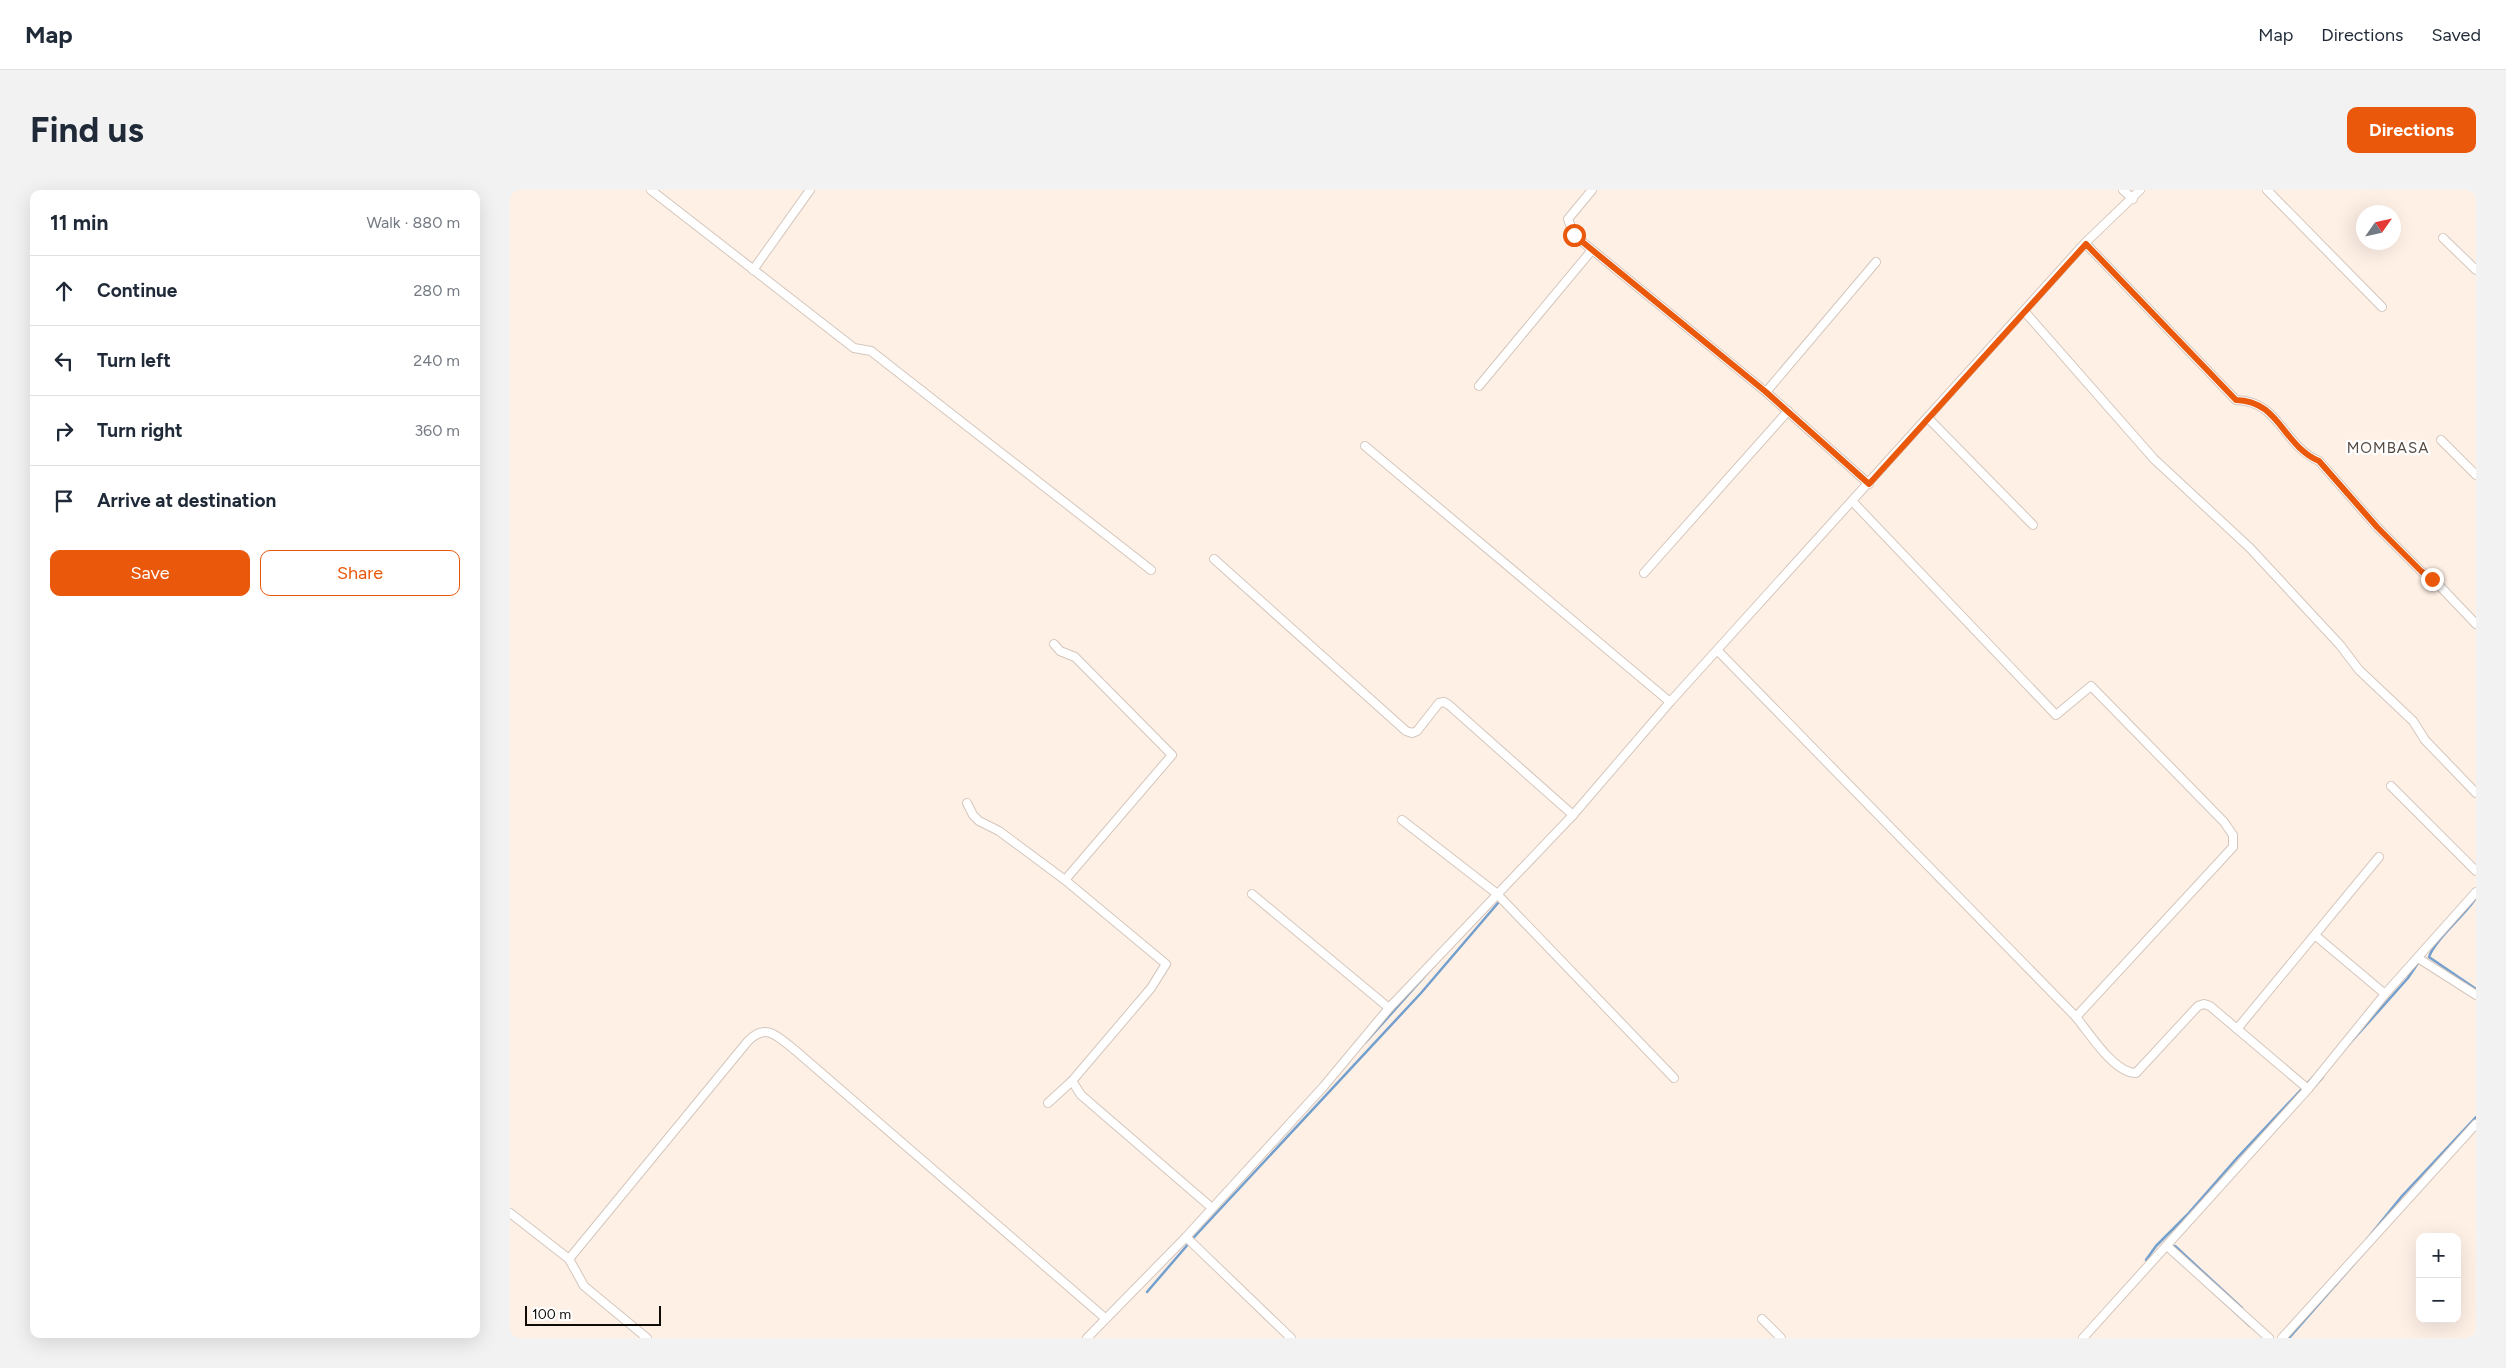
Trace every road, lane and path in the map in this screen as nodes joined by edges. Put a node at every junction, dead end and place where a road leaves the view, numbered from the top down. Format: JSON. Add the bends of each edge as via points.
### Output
{"nodes":[{"id":1,"x":651,"y":190,"type":"edge"},
{"id":2,"x":810,"y":190,"type":"edge"},
{"id":3,"x":1592,"y":190,"type":"edge"},
{"id":4,"x":2123,"y":190,"type":"edge"},
{"id":5,"x":2140,"y":190,"type":"edge"},
{"id":6,"x":2266,"y":190,"type":"edge"},
{"id":7,"x":2132,"y":199,"type":"junction"},
{"id":8,"x":2443,"y":238,"type":"dead end"},
{"id":9,"x":2086,"y":244,"type":"junction"},
{"id":10,"x":1592,"y":250,"type":"junction"},
{"id":11,"x":1876,"y":262,"type":"dead end"},
{"id":12,"x":753,"y":270,"type":"junction"},
{"id":13,"x":2476,"y":270,"type":"edge"},
{"id":14,"x":2382,"y":307,"type":"dead end"},
{"id":15,"x":2024,"y":312,"type":"junction"},
{"id":16,"x":1479,"y":386,"type":"dead end"},
{"id":17,"x":1766,"y":392,"type":"junction"},
{"id":18,"x":1788,"y":411,"type":"junction"},
{"id":19,"x":1928,"y":418,"type":"junction"},
{"id":20,"x":2441,"y":440,"type":"dead end"},
{"id":21,"x":1365,"y":446,"type":"dead end"},
{"id":22,"x":2476,"y":475,"type":"edge"},
{"id":23,"x":1869,"y":484,"type":"junction"},
{"id":24,"x":1852,"y":502,"type":"junction"},
{"id":25,"x":2033,"y":525,"type":"dead end"},
{"id":26,"x":1214,"y":559,"type":"dead end"},
{"id":27,"x":1151,"y":570,"type":"dead end"},
{"id":28,"x":1644,"y":573,"type":"dead end"},
{"id":29,"x":2476,"y":624,"type":"edge"},
{"id":30,"x":1054,"y":644,"type":"dead end"},
{"id":31,"x":1718,"y":651,"type":"junction"},
{"id":32,"x":1670,"y":702,"type":"junction"},
{"id":33,"x":2391,"y":786,"type":"dead end"},
{"id":34,"x":2476,"y":793,"type":"edge"},
{"id":35,"x":967,"y":803,"type":"dead end"},
{"id":36,"x":1573,"y":814,"type":"junction"},
{"id":37,"x":1402,"y":820,"type":"dead end"},
{"id":38,"x":2380,"y":857,"type":"dead end"},
{"id":39,"x":2476,"y":871,"type":"edge"},
{"id":40,"x":1064,"y":880,"type":"junction"},
{"id":41,"x":2476,"y":892,"type":"edge"},
{"id":42,"x":1496,"y":893,"type":"junction"},
{"id":43,"x":1252,"y":894,"type":"dead end"},
{"id":44,"x":2316,"y":936,"type":"junction"},
{"id":45,"x":2418,"y":958,"type":"junction"},
{"id":46,"x":2385,"y":994,"type":"junction"},
{"id":47,"x":2476,"y":995,"type":"edge"},
{"id":48,"x":1389,"y":1008,"type":"junction"},
{"id":49,"x":2076,"y":1017,"type":"junction"},
{"id":50,"x":2237,"y":1029,"type":"junction"},
{"id":51,"x":1674,"y":1078,"type":"dead end"},
{"id":52,"x":1072,"y":1082,"type":"junction"},
{"id":53,"x":2308,"y":1089,"type":"junction"},
{"id":54,"x":1048,"y":1103,"type":"dead end"},
{"id":55,"x":2476,"y":1124,"type":"edge"},
{"id":56,"x":1212,"y":1208,"type":"junction"},
{"id":57,"x":510,"y":1213,"type":"edge"},
{"id":58,"x":1186,"y":1237,"type":"junction"},
{"id":59,"x":2167,"y":1246,"type":"junction"},
{"id":60,"x":569,"y":1259,"type":"junction"},
{"id":61,"x":1105,"y":1318,"type":"junction"},
{"id":62,"x":1762,"y":1319,"type":"dead end"},
{"id":63,"x":647,"y":1338,"type":"edge"},
{"id":64,"x":1088,"y":1338,"type":"edge"},
{"id":65,"x":1291,"y":1338,"type":"edge"},
{"id":66,"x":1781,"y":1338,"type":"edge"},
{"id":67,"x":2083,"y":1338,"type":"edge"},
{"id":68,"x":2269,"y":1338,"type":"edge"},
{"id":69,"x":2282,"y":1338,"type":"edge"}],
"edges":[{"from":1,"to":12,"type":"street"},
{"from":2,"to":12,"type":"street"},
{"from":3,"to":10,"type":"street","via":[[1568,219],[1574,235]]},
{"from":4,"to":7,"type":"street"},
{"from":5,"to":7,"type":"street"},
{"from":6,"to":14,"type":"street"},
{"from":7,"to":9,"type":"street"},
{"from":8,"to":13,"type":"street"},
{"from":9,"to":15,"type":"street"},
{"from":9,"to":29,"type":"street","via":[[2236,400],[2251,400],[2266,408],[2306,455],[2319,461],[2377,527],[2421,571],[2436,581]]},
{"from":10,"to":16,"type":"street"},
{"from":10,"to":17,"type":"street"},
{"from":11,"to":17,"type":"street"},
{"from":12,"to":27,"type":"street","via":[[854,348],[871,351]]},
{"from":15,"to":19,"type":"street"},
{"from":15,"to":34,"type":"street","via":[[2154,459],[2250,548],[2359,670],[2392,704],[2413,720],[2425,740]]},
{"from":17,"to":18,"type":"street"},
{"from":18,"to":23,"type":"street"},
{"from":18,"to":28,"type":"street"},
{"from":19,"to":23,"type":"street"},
{"from":19,"to":25,"type":"street"},
{"from":20,"to":22,"type":"street"},
{"from":21,"to":32,"type":"street"},
{"from":23,"to":24,"type":"street"},
{"from":24,"to":31,"type":"street"},
{"from":24,"to":49,"type":"street","via":[[2056,715],[2090,686],[2224,822],[2232,834],[2233,847]]},
{"from":26,"to":36,"type":"street","via":[[1406,731],[1417,731],[1439,703],[1444,702]]},
{"from":30,"to":40,"type":"street","via":[[1060,651],[1075,657],[1172,756]]},
{"from":31,"to":32,"type":"street"},
{"from":31,"to":49,"type":"street"},
{"from":32,"to":36,"type":"street"},
{"from":33,"to":39,"type":"street"},
{"from":35,"to":40,"type":"street","via":[[979,821],[999,831]]},
{"from":36,"to":42,"type":"street"},
{"from":37,"to":42,"type":"street"},
{"from":38,"to":44,"type":"street"},
{"from":40,"to":52,"type":"street","via":[[1166,964],[1160,978]]},
{"from":41,"to":45,"type":"street"},
{"from":42,"to":48,"type":"street"},
{"from":42,"to":51,"type":"street"},
{"from":43,"to":48,"type":"street"},
{"from":44,"to":46,"type":"street"},
{"from":44,"to":50,"type":"street"},
{"from":45,"to":46,"type":"street"},
{"from":45,"to":47,"type":"street"},
{"from":46,"to":53,"type":"street"},
{"from":48,"to":56,"type":"street","via":[[1324,1086]]},
{"from":49,"to":50,"type":"street","via":[[2117,1066],[2129,1073],[2136,1073],[2154,1057],[2198,1006],[2204,1004]]},
{"from":50,"to":53,"type":"street"},
{"from":52,"to":54,"type":"street"},
{"from":52,"to":56,"type":"street","via":[[1081,1094]]},
{"from":53,"to":59,"type":"street"},
{"from":55,"to":69,"type":"street"},
{"from":56,"to":58,"type":"street"},
{"from":57,"to":60,"type":"street"},
{"from":58,"to":61,"type":"street"},
{"from":58,"to":65,"type":"street"},
{"from":59,"to":67,"type":"street"},
{"from":59,"to":68,"type":"street"},
{"from":60,"to":61,"type":"street","via":[[748,1042],[757,1032],[766,1031],[796,1051]]},
{"from":60,"to":63,"type":"street","via":[[584,1286]]},
{"from":61,"to":64,"type":"street"},
{"from":62,"to":66,"type":"street"}]}
